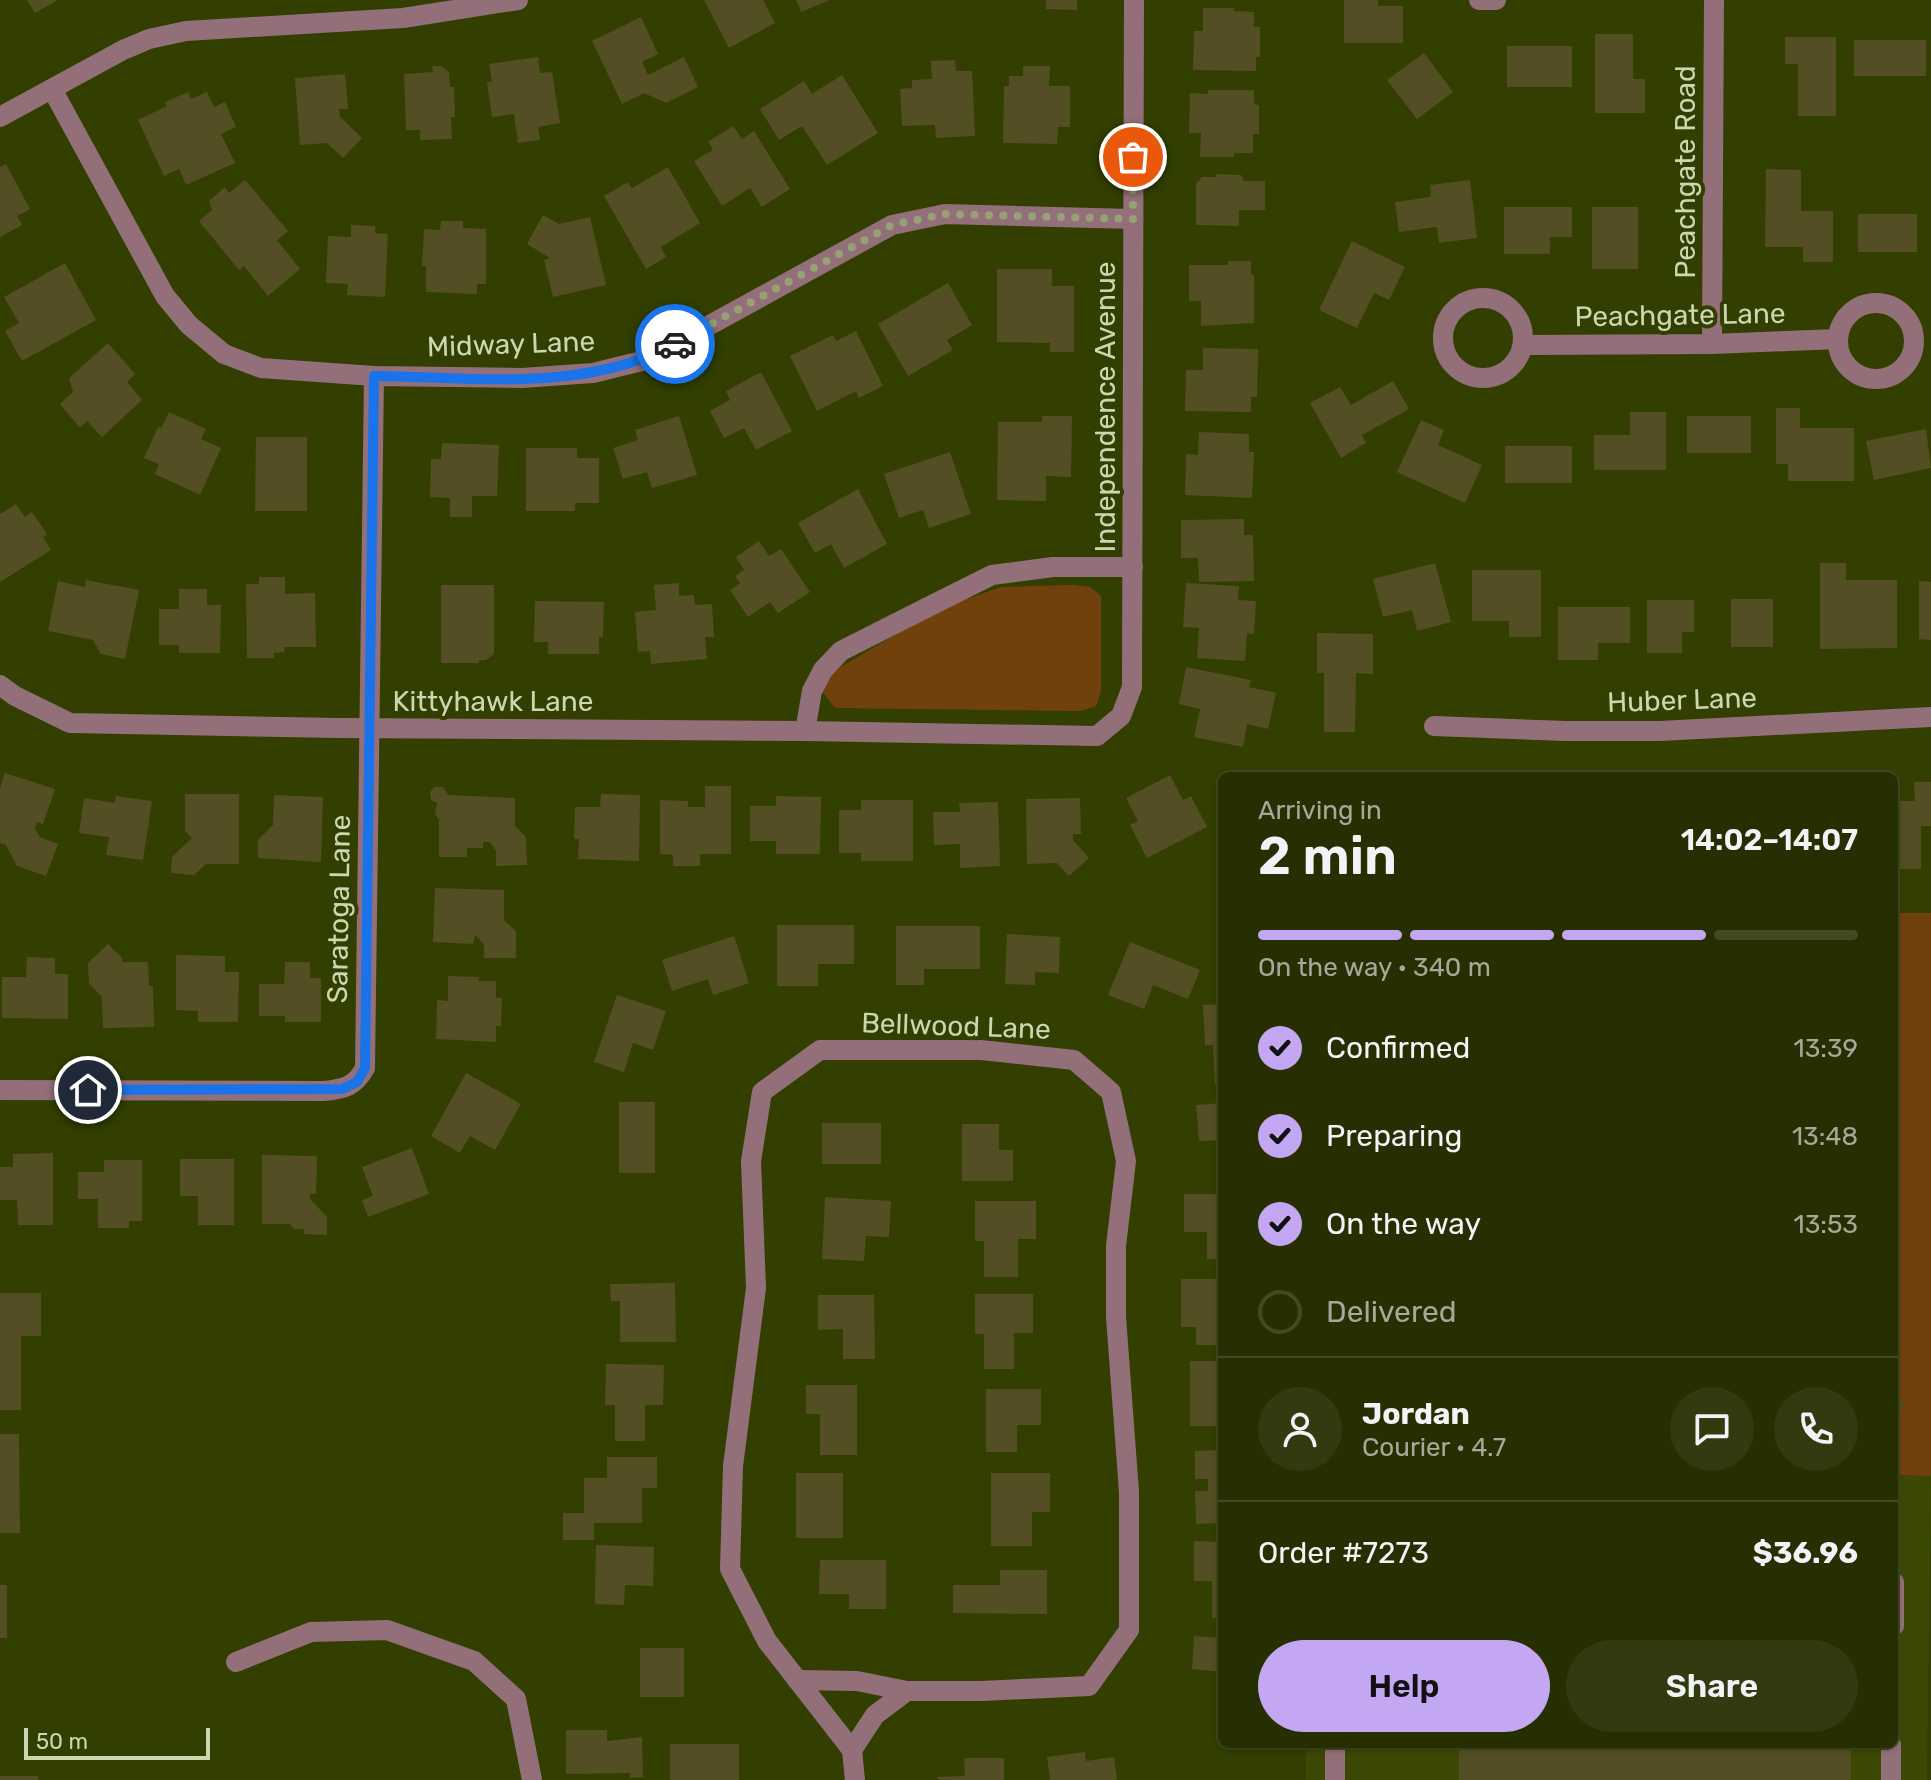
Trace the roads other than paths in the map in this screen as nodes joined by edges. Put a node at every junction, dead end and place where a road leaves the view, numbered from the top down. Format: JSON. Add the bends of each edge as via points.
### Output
{"nodes":[{"id":1,"x":518,"y":0,"type":"edge"},
{"id":2,"x":1134,"y":0,"type":"edge"},
{"id":3,"x":1479,"y":0,"type":"edge"},
{"id":4,"x":1496,"y":0,"type":"edge"},
{"id":5,"x":1714,"y":0,"type":"edge"},
{"id":6,"x":52,"y":89,"type":"junction"},
{"id":7,"x":0,"y":117,"type":"edge"},
{"id":8,"x":1133,"y":219,"type":"junction"},
{"id":9,"x":1838,"y":339,"type":"dead end"},
{"id":10,"x":1712,"y":344,"type":"junction"},
{"id":11,"x":1523,"y":345,"type":"junction"},
{"id":12,"x":374,"y":376,"type":"junction"},
{"id":13,"x":1133,"y":567,"type":"junction"},
{"id":14,"x":0,"y":685,"type":"edge"},
{"id":15,"x":1121,"y":716,"type":"joint"},
{"id":16,"x":1931,"y":717,"type":"edge"},
{"id":17,"x":1434,"y":726,"type":"dead end"},
{"id":18,"x":370,"y":729,"type":"junction"},
{"id":19,"x":805,"y":731,"type":"junction"},
{"id":20,"x":0,"y":1090,"type":"edge"},
{"id":21,"x":236,"y":1662,"type":"dead end"},
{"id":22,"x":797,"y":1680,"type":"junction"},
{"id":23,"x":907,"y":1691,"type":"junction"},
{"id":24,"x":1335,"y":1748,"type":"edge"},
{"id":25,"x":1891,"y":1748,"type":"edge"},
{"id":26,"x":852,"y":1750,"type":"junction"},
{"id":27,"x":532,"y":1780,"type":"edge"},
{"id":28,"x":855,"y":1780,"type":"edge"},
{"id":29,"x":1335,"y":1780,"type":"edge"},
{"id":30,"x":1891,"y":1780,"type":"edge"}],
"edges":[{"from":1,"to":6,"type":"street","via":[[403,18],[186,31],[123,50]]},
{"from":2,"to":8,"type":"street","name":"Independence Avenue"},
{"from":3,"to":4,"type":"street"},
{"from":5,"to":10,"type":"street","name":"Peachgate Road"},
{"from":6,"to":7,"type":"street"},
{"from":6,"to":12,"type":"street","name":"Midway Lane","via":[[165,296],[189,325],[224,354],[261,368]]},
{"from":8,"to":12,"type":"street","name":"Midway Lane","via":[[945,214],[892,225],[646,360],[593,373],[522,378]]},
{"from":8,"to":13,"type":"street","name":"Independence Avenue"},
{"from":9,"to":10,"type":"street","name":"Peachgate Lane"},
{"from":10,"to":11,"type":"street","name":"Peachgate Lane"},
{"from":11,"to":11,"type":"street","via":[[1518,318],[1498,301],[1484,298],[1458,307],[1444,329],[1446,354],[1453,365],[1475,378],[1500,375],[1519,357]]},
{"from":12,"to":18,"type":"street","name":"Saratoga Lane"},
{"from":13,"to":15,"type":"street","name":"Independence Avenue","via":[[1132,687]]},
{"from":13,"to":19,"type":"street","via":[[1053,567],[992,575],[934,604],[841,651],[812,691]]},
{"from":14,"to":18,"type":"street","name":"Kittyhawk Lane","via":[[70,723]]},
{"from":15,"to":19,"type":"street","name":"Kittyhawk Lane","via":[[1097,736]]},
{"from":16,"to":17,"type":"street","name":"Huber Lane","via":[[1660,731]]},
{"from":18,"to":19,"type":"street","name":"Kittyhawk Lane"},
{"from":18,"to":20,"type":"street","name":"Saratoga Lane","via":[[365,1068],[357,1082],[324,1091]]},
{"from":21,"to":27,"type":"street","via":[[311,1632],[387,1630],[474,1661],[516,1699]]},
{"from":22,"to":23,"type":"street","name":"Bellwood Lane","via":[[857,1681]]},
{"from":22,"to":23,"type":"street","name":"Bellwood Lane","via":[[767,1641],[730,1569],[733,1466],[756,1288],[751,1161],[762,1092],[820,1050],[981,1050],[1074,1060],[1111,1092],[1126,1161],[1116,1246],[1116,1317],[1129,1492],[1129,1630],[1089,1686]]},
{"from":22,"to":26,"type":"street","name":"Bellwood Lane"},
{"from":23,"to":26,"type":"street","via":[[875,1715]]},
{"from":24,"to":29,"type":"street"},
{"from":25,"to":30,"type":"street"},
{"from":26,"to":28,"type":"street"}]}
